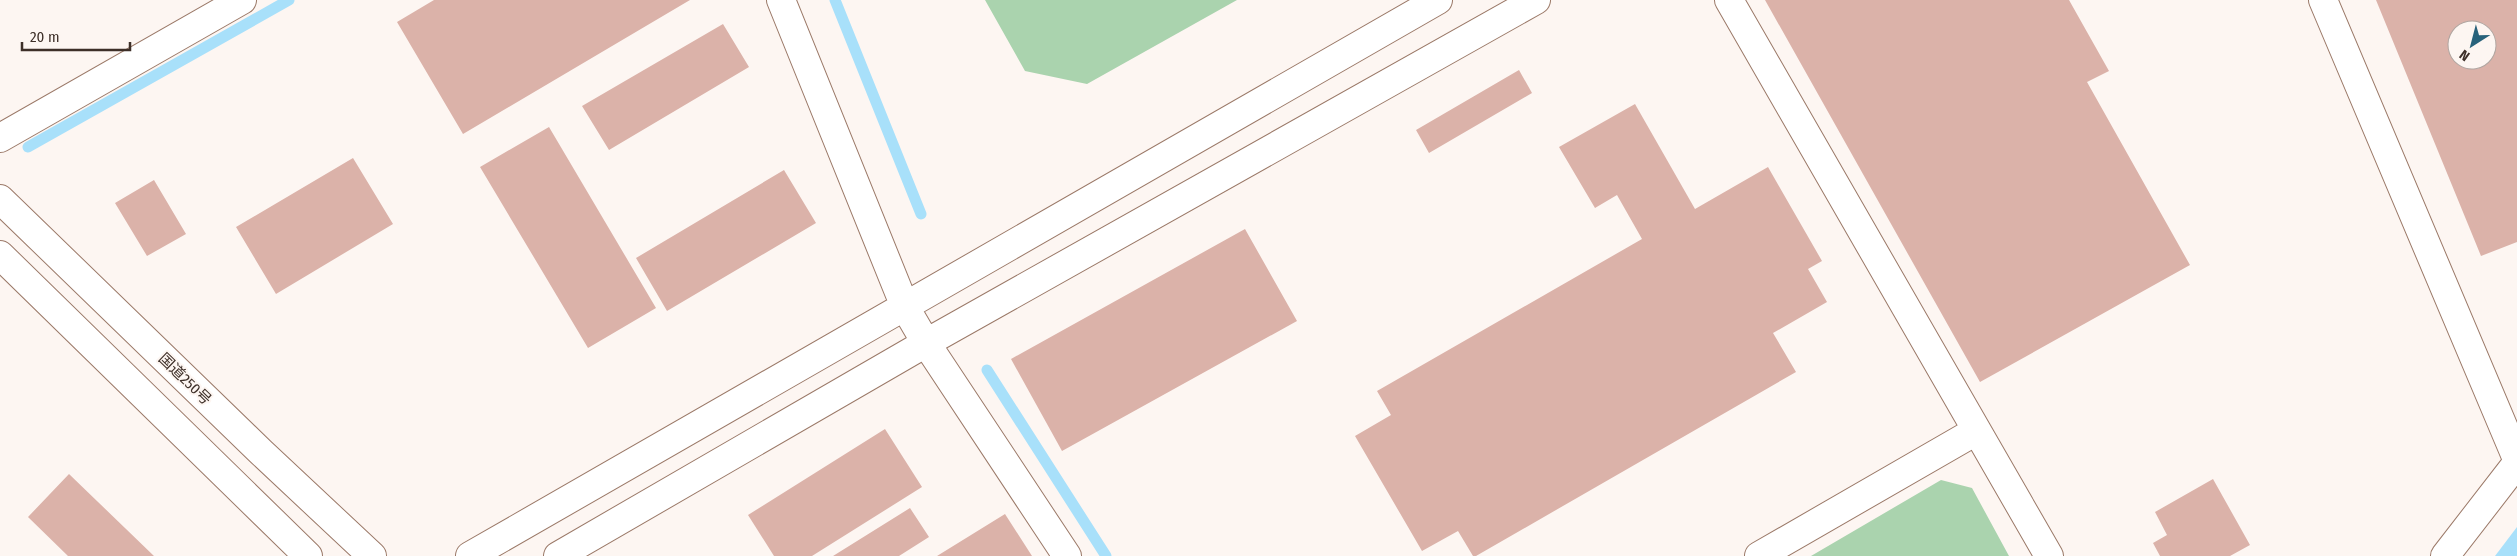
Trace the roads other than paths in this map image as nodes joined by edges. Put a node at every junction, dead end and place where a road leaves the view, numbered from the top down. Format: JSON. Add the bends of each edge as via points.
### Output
{"nodes":[{"id":1,"x":242,"y":0,"type":"edge"},
{"id":2,"x":781,"y":0,"type":"edge"},
{"id":3,"x":1438,"y":0,"type":"edge"},
{"id":4,"x":1536,"y":0,"type":"edge"},
{"id":5,"x":1729,"y":0,"type":"edge"},
{"id":6,"x":2324,"y":0,"type":"edge"},
{"id":7,"x":0,"y":138,"type":"edge"},
{"id":8,"x":0,"y":199,"type":"edge"},
{"id":9,"x":0,"y":255,"type":"edge"},
{"id":10,"x":905,"y":307,"type":"junction"},
{"id":11,"x":926,"y":343,"type":"junction"},
{"id":12,"x":1976,"y":432,"type":"junction"},
{"id":13,"x":2517,"y":459,"type":"edge"},
{"id":14,"x":2517,"y":463,"type":"edge"},
{"id":15,"x":308,"y":556,"type":"edge"},
{"id":16,"x":372,"y":556,"type":"edge"},
{"id":17,"x":470,"y":556,"type":"edge"},
{"id":18,"x":558,"y":556,"type":"edge"},
{"id":19,"x":1067,"y":556,"type":"edge"},
{"id":20,"x":1760,"y":556,"type":"edge"},
{"id":21,"x":2049,"y":556,"type":"edge"},
{"id":22,"x":2445,"y":556,"type":"edge"}],
"edges":[{"from":1,"to":7,"type":"main road"},
{"from":2,"to":10,"type":"main road"},
{"from":3,"to":10,"type":"main road"},
{"from":4,"to":11,"type":"main road"},
{"from":5,"to":12,"type":"main road"},
{"from":6,"to":13,"type":"main road"},
{"from":8,"to":16,"type":"main road","name":"国道250号"},
{"from":9,"to":15,"type":"main road"},
{"from":10,"to":11,"type":"main road"},
{"from":10,"to":17,"type":"main road"},
{"from":11,"to":18,"type":"main road"},
{"from":11,"to":19,"type":"main road"},
{"from":12,"to":20,"type":"main road"},
{"from":12,"to":21,"type":"main road"},
{"from":14,"to":22,"type":"main road"}]}
